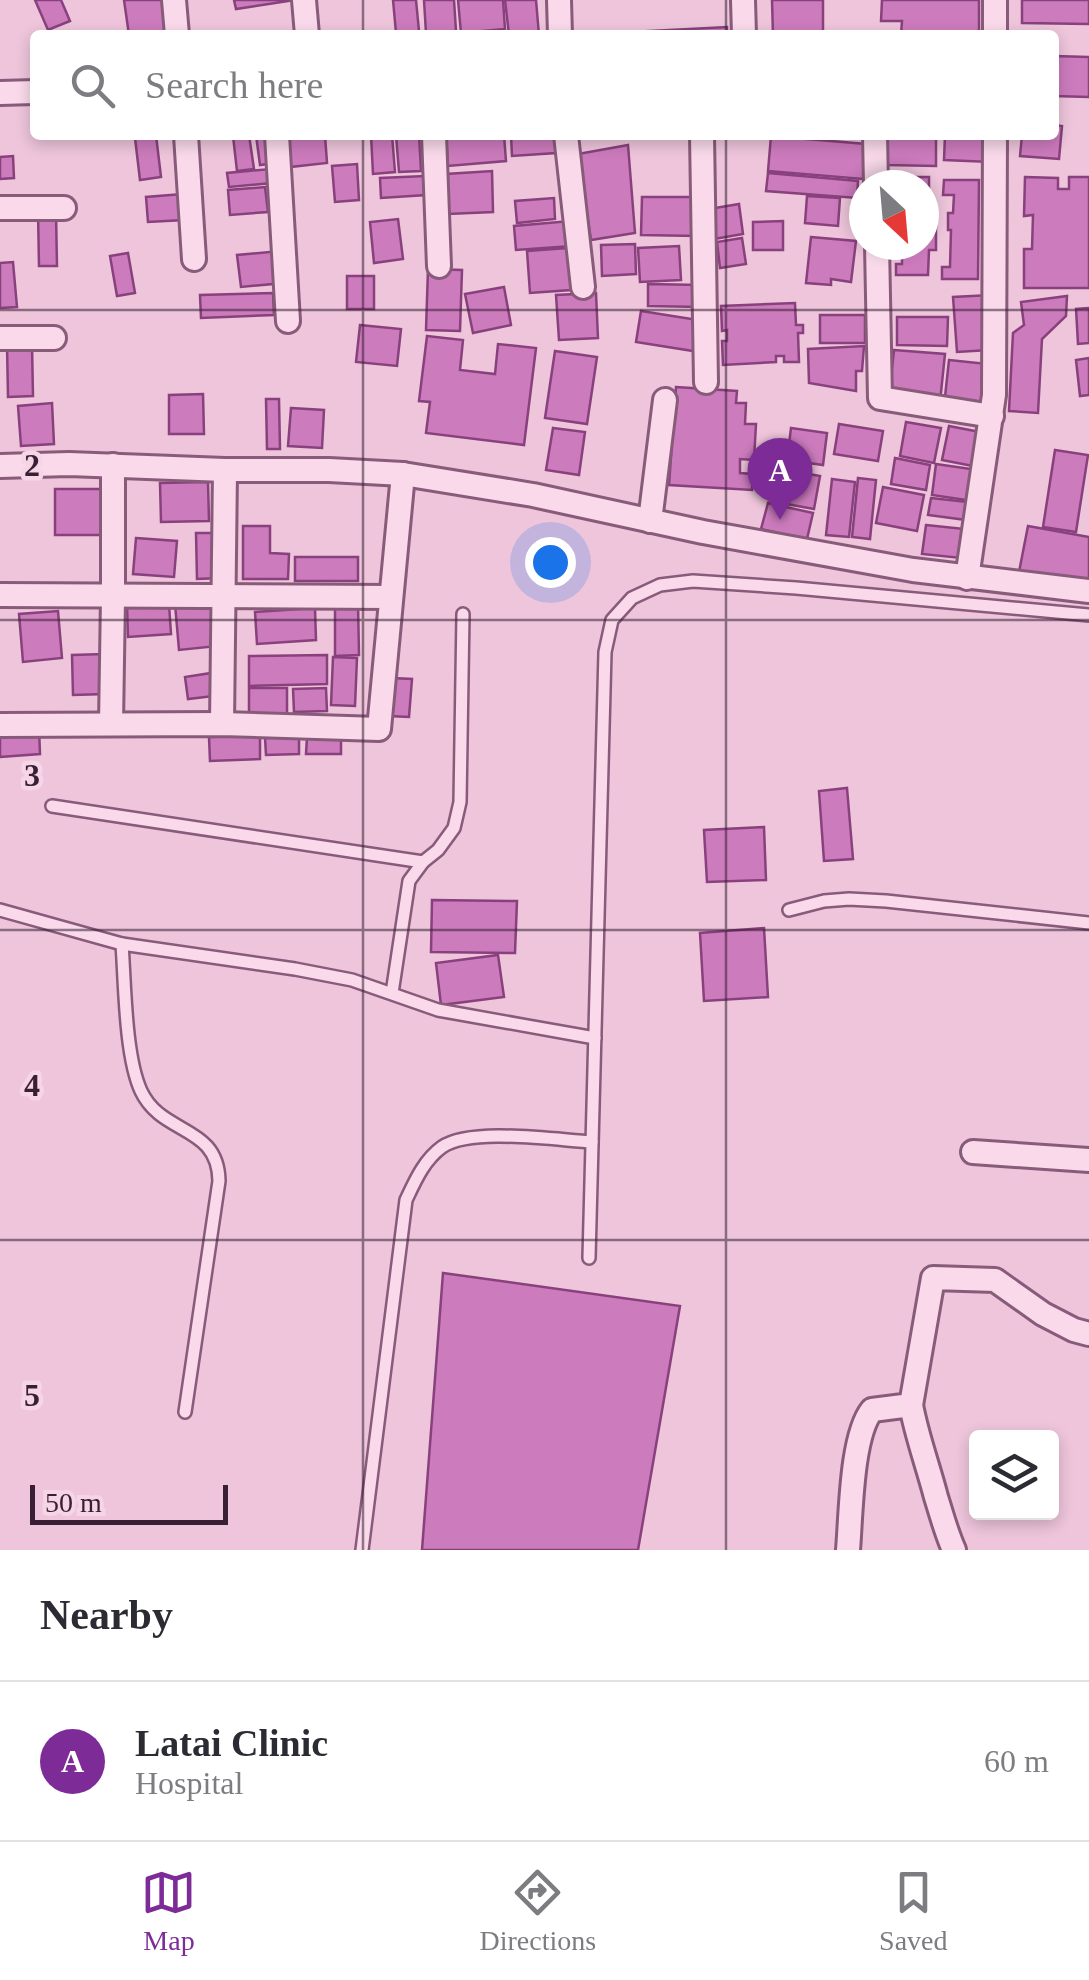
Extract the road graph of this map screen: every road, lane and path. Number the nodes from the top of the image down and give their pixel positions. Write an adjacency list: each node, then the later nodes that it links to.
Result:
1 (174, 0): 6 (street)
2 (304, 0): 7 (street)
3 (559, 0): 8 (street)
4 (743, 0): 9 (street)
5 (995, 0): 10 (street)
6 (177, 30)
7 (307, 30)
8 (560, 30)
9 (744, 30)
10 (995, 30)
11 (30, 92): 12 (street)
12 (0, 94)
13 (186, 140): 23 (street)
14 (277, 140): 27 (street)
15 (434, 140): 25 (street)
16 (567, 140): 26 (street)
17 (702, 140): 30 (street)
18 (875, 140): 20 (street)
19 (995, 140): 32 (street)
20 (876, 170)
21 (0, 208): 22 (street)
22 (64, 208)
23 (194, 259)
24 (877, 260): 32 (street)
25 (439, 266)
26 (583, 288)
27 (288, 321)
28 (0, 338): 29 (street)
29 (54, 338)
30 (706, 382)
31 (664, 400): 37 (street)
32 (992, 416): 38 (street)
33 (112, 465): 34 (street); 35 (street); 42 (street)
34 (0, 466)
35 (224, 470): 36 (street); 40 (street)
36 (403, 474): 37 (street); 43 (street)
37 (650, 521): 38 (street)
38 (968, 578): 39 (street)
39 (1089, 592)
40 (222, 595): 42 (street); 43 (street); 47 (street)
41 (0, 596): 42 (street)
42 (113, 597): 46 (street)
43 (391, 597): 47 (street)
44 (463, 614): 50 (lane)
45 (1089, 615): 56 (lane)
46 (110, 724): 47 (street); 48 (street)
47 (222, 724)
48 (0, 725)
49 (52, 806): 50 (lane)
50 (423, 862): 55 (lane)
51 (0, 910): 54 (lane)
52 (790, 910): 53 (lane)
53 (1089, 922)
54 (122, 944): 55 (lane); 63 (lane)
55 (392, 994): 56 (lane)
56 (594, 1038): 57 (lane)
57 (592, 1142): 60 (lane); 64 (lane)
58 (974, 1152): 59 (street)
59 (1089, 1160)
60 (589, 1258)
61 (1089, 1334): 62 (street)
62 (912, 1405): 65 (street); 66 (street)
63 (185, 1412)
64 (362, 1550)
65 (848, 1550)
66 (954, 1550)

